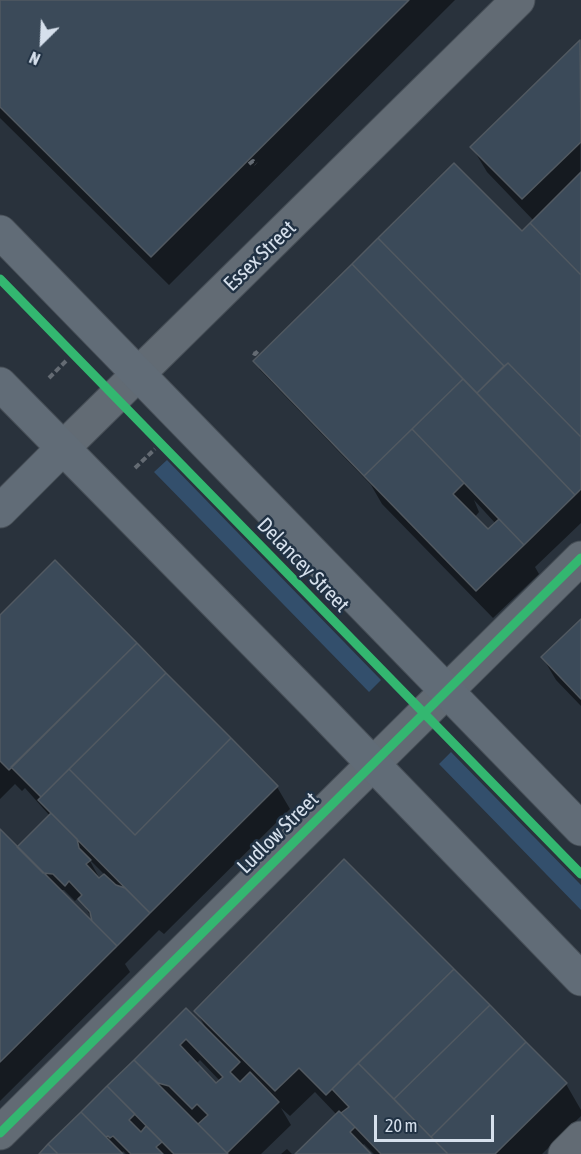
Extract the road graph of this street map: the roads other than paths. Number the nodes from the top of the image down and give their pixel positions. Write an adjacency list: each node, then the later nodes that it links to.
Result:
1 (518, 0): 3 (street, Essex Street)
2 (0, 232): 3 (main road, Delancey Street)
3 (139, 374): 5 (street, Essex Street); 8 (main road, Delancey Street)
4 (0, 384): 5 (main road)
5 (63, 448): 6 (main road, Essex Street); 9 (main road)
6 (0, 511)
7 (581, 558): 8 (street, Ludlow Street)
8 (447, 691): 9 (street, Ludlow Street); 10 (main road, Delancey Street)
9 (374, 764): 11 (main road); 12 (street, Ludlow Street)
10 (581, 828)
11 (581, 978)
12 (0, 1133)
13 (581, 1138): 14 (street)
14 (565, 1154)

